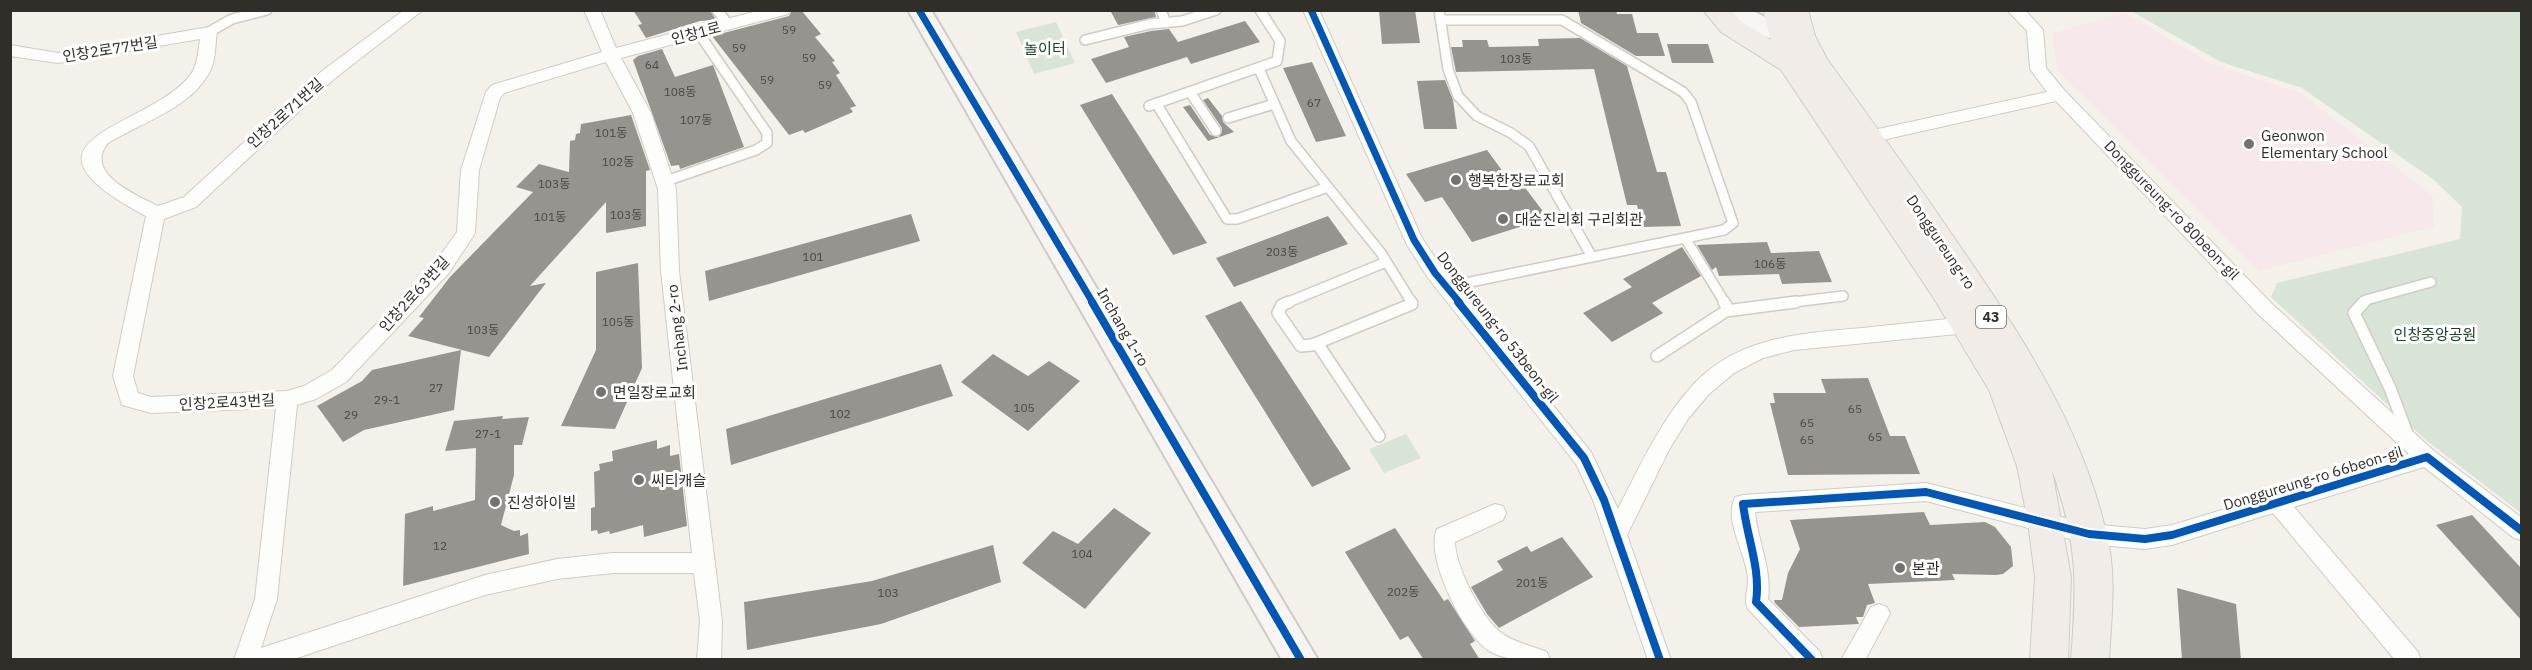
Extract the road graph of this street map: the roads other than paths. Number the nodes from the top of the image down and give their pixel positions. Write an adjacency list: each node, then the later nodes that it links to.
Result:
1 (225, 10): 16 (lane)
2 (267, 10): 16 (lane, 인창2로77번길)
3 (415, 10): 35 (street, 인창2로71번길)
4 (592, 10): 24 (street, Inchang 2-ro)
5 (717, 10): 19 (lane)
6 (782, 10): 19 (street, 인창1로)
7 (919, 10): 61 (street, Inchang 1-ro)
8 (1161, 10): 17 (lane)
9 (1216, 10): 17 (lane)
10 (1260, 10): 26 (lane)
11 (1311, 10): 40 (street, Donggureung-ro 53beon-gil)
12 (1716, 10): 25 (main road)
13 (1730, 10): 18 (street)
14 (2015, 10): 28 (street, Donggureung-ro 80beon-gil)
15 (1440, 15): 36 (lane); 37 (lane)
16 (226, 22): 20 (lane, 인창2로77번길)
17 (1166, 23): 22 (lane)
18 (1789, 23): 25 (main road, Donggureung-ro / 43); 32 (main road, Donggureung-ro / 43)
19 (728, 24): 21 (street, 인창1로)
20 (209, 32): 23 (street, 인창2로77번길); 35 (street)
21 (698, 32): 24 (street, 인창1로); 33 (lane)
22 (1085, 40)
23 (10, 50)
24 (611, 55): 33 (street, Inchang 2-ro); 46 (street, 인창2로63번길)
25 (1790, 64): 43 (main road, Donggureung-ro / 43)
26 (1259, 69): 27 (lane); 29 (lane)
27 (1190, 92): 31 (lane); 34 (lane)
28 (2059, 95): 32 (street); 48 (street, Donggureung-ro 80beon-gil)
29 (1274, 104): 30 (lane); 34 (lane)
30 (1228, 118)
31 (1216, 130)
32 (1869, 136): 54 (main road, Donggureung-ro / 43)
33 (666, 182): 56 (street, Inchang 2-ro)
34 (1328, 187): 38 (lane)
35 (156, 213): 46 (street, 인창2로43번길)
36 (1685, 238): 37 (lane); 42 (lane)
37 (1592, 257): 40 (lane)
38 (1386, 262): 44 (lane); 44 (lane)
39 (2431, 282): 48 (lane)
40 (1446, 287): 55 (street, Donggureung-ro 53beon-gil)
41 (1843, 297): 42 (lane)
42 (1729, 310): 45 (lane)
43 (1967, 325): 52 (main road, Donggureung-ro / 43); 55 (street)
44 (1317, 343): 47 (lane)
45 (1657, 356)
46 (287, 399): 58 (street, 인창2로43번길)
47 (1379, 436)
48 (2411, 442): 49 (street, Donggureung-ro 80beon-gil)
49 (2427, 457): 50 (street, Donggureung-ro 66beon-gil); 53 (street, Donggureung-ro 66beon-gil)
50 (2277, 502): 54 (street, Donggureung-ro 66beon-gil); 68 (street)
51 (1496, 513): 62 (street)
52 (2046, 522): 54 (street, Donggureung-ro 66beon-gil); 64 (street, Donggureung-ro 66beon-gil); 66 (main road, Donggureung-ro / 43)
53 (2522, 531)
54 (2089, 534): 67 (main road, Donggureung-ro / 43)
55 (1616, 536): 63 (street, Donggureung-ro 53beon-gil)
56 (705, 563): 59 (street); 60 (street, Inchang 2-ro)
57 (1879, 614): 65 (street)
58 (245, 660)
59 (256, 660)
60 (709, 660)
61 (1301, 660)
62 (1539, 660)
63 (1660, 660)
64 (1812, 660)
65 (1852, 660)
66 (2049, 660)
67 (2090, 660)
68 (2410, 660)

